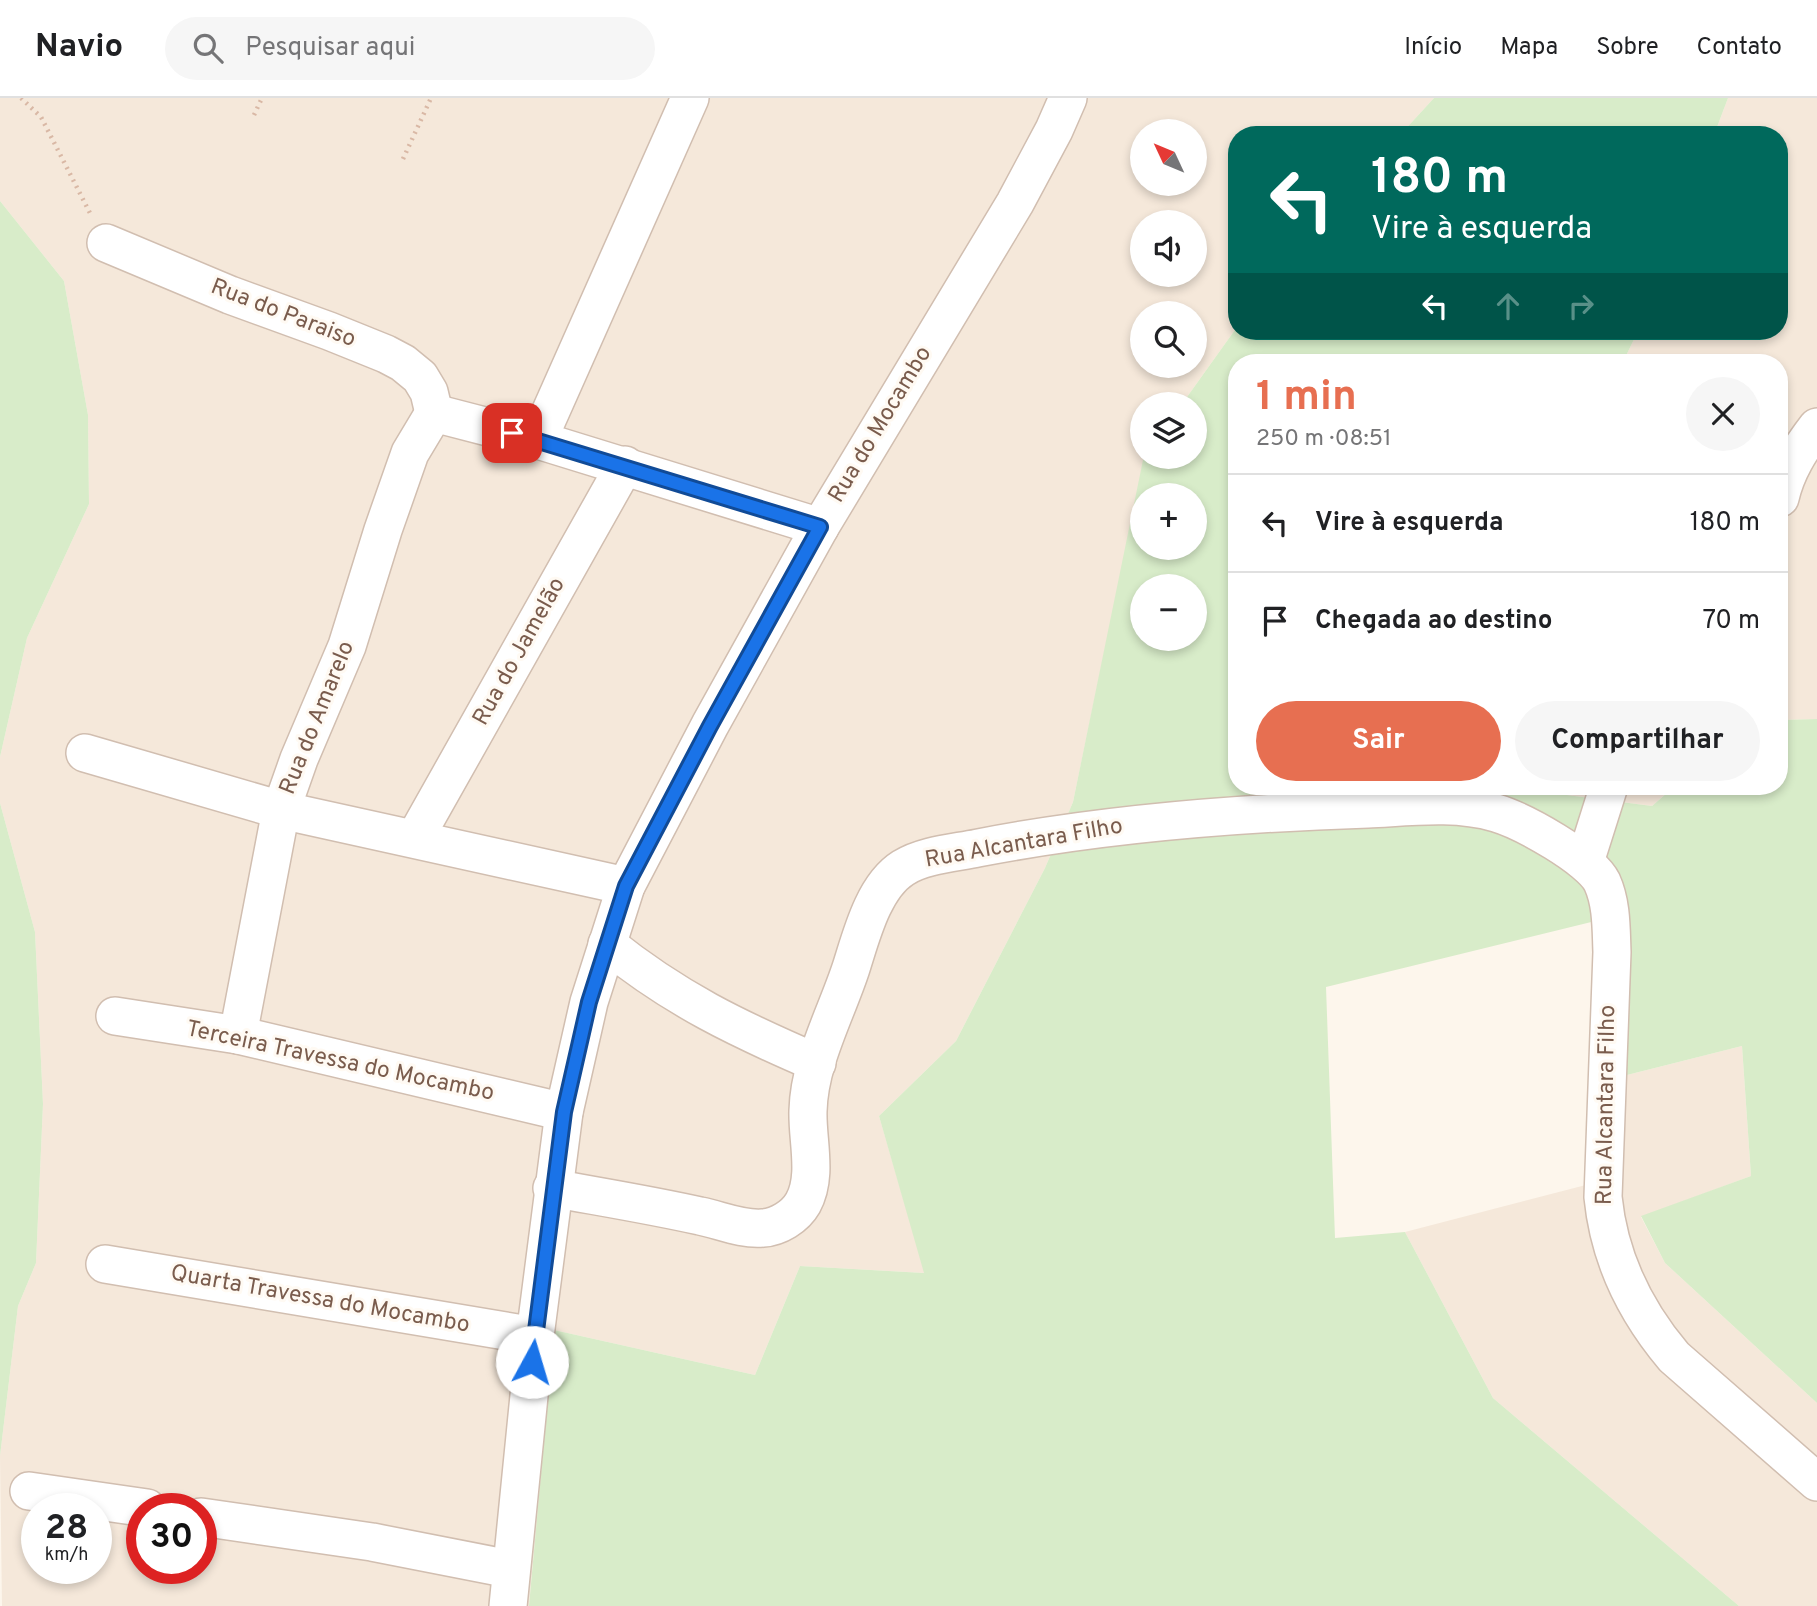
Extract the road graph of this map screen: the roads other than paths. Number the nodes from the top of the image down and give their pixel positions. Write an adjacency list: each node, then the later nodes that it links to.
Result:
1 (690, 98): 6 (street)
2 (1068, 98): 9 (street, Rua do Mocambo)
3 (106, 243): 4 (street, Rua do Paraiso)
4 (434, 412): 6 (street); 12 (street, Rua do Amarelo)
5 (1817, 426): 8 (street)
6 (538, 439): 7 (street)
7 (625, 466): 9 (street); 13 (street, Rua do Jamelão)
8 (1788, 472)
9 (820, 527): 15 (street, Rua do Mocambo)
10 (85, 753): 12 (street)
11 (1606, 795): 14 (street)
12 (281, 810): 13 (street); 18 (street, Rua do Amarelo)
13 (415, 838): 15 (street)
14 (1585, 862): 19 (street, Rua Alcantara Filho); 24 (street, Rua Alcantara Filho)
15 (626, 886): 16 (street, Rua do Mocambo)
16 (607, 944): 19 (street); 20 (street, Rua do Mocambo)
17 (115, 1016): 18 (street, Terceira Travessa do Mocambo)
18 (238, 1035): 20 (street, Terceira Travessa do Mocambo)
19 (817, 1063): 21 (street, Rua Alcantara Filho)
20 (564, 1112): 21 (street, Rua do Mocambo)
21 (552, 1188): 23 (street, Rua do Mocambo)
22 (104, 1264): 23 (street, Quarta Travessa do Mocambo)
23 (535, 1336): 28 (street, Rua do Mocambo)
24 (1817, 1482)
25 (29, 1491): 26 (street)
26 (126, 1505)
27 (217, 1519): 28 (street)
28 (510, 1569): 29 (street, Rua do Mocambo)
29 (508, 1606)

